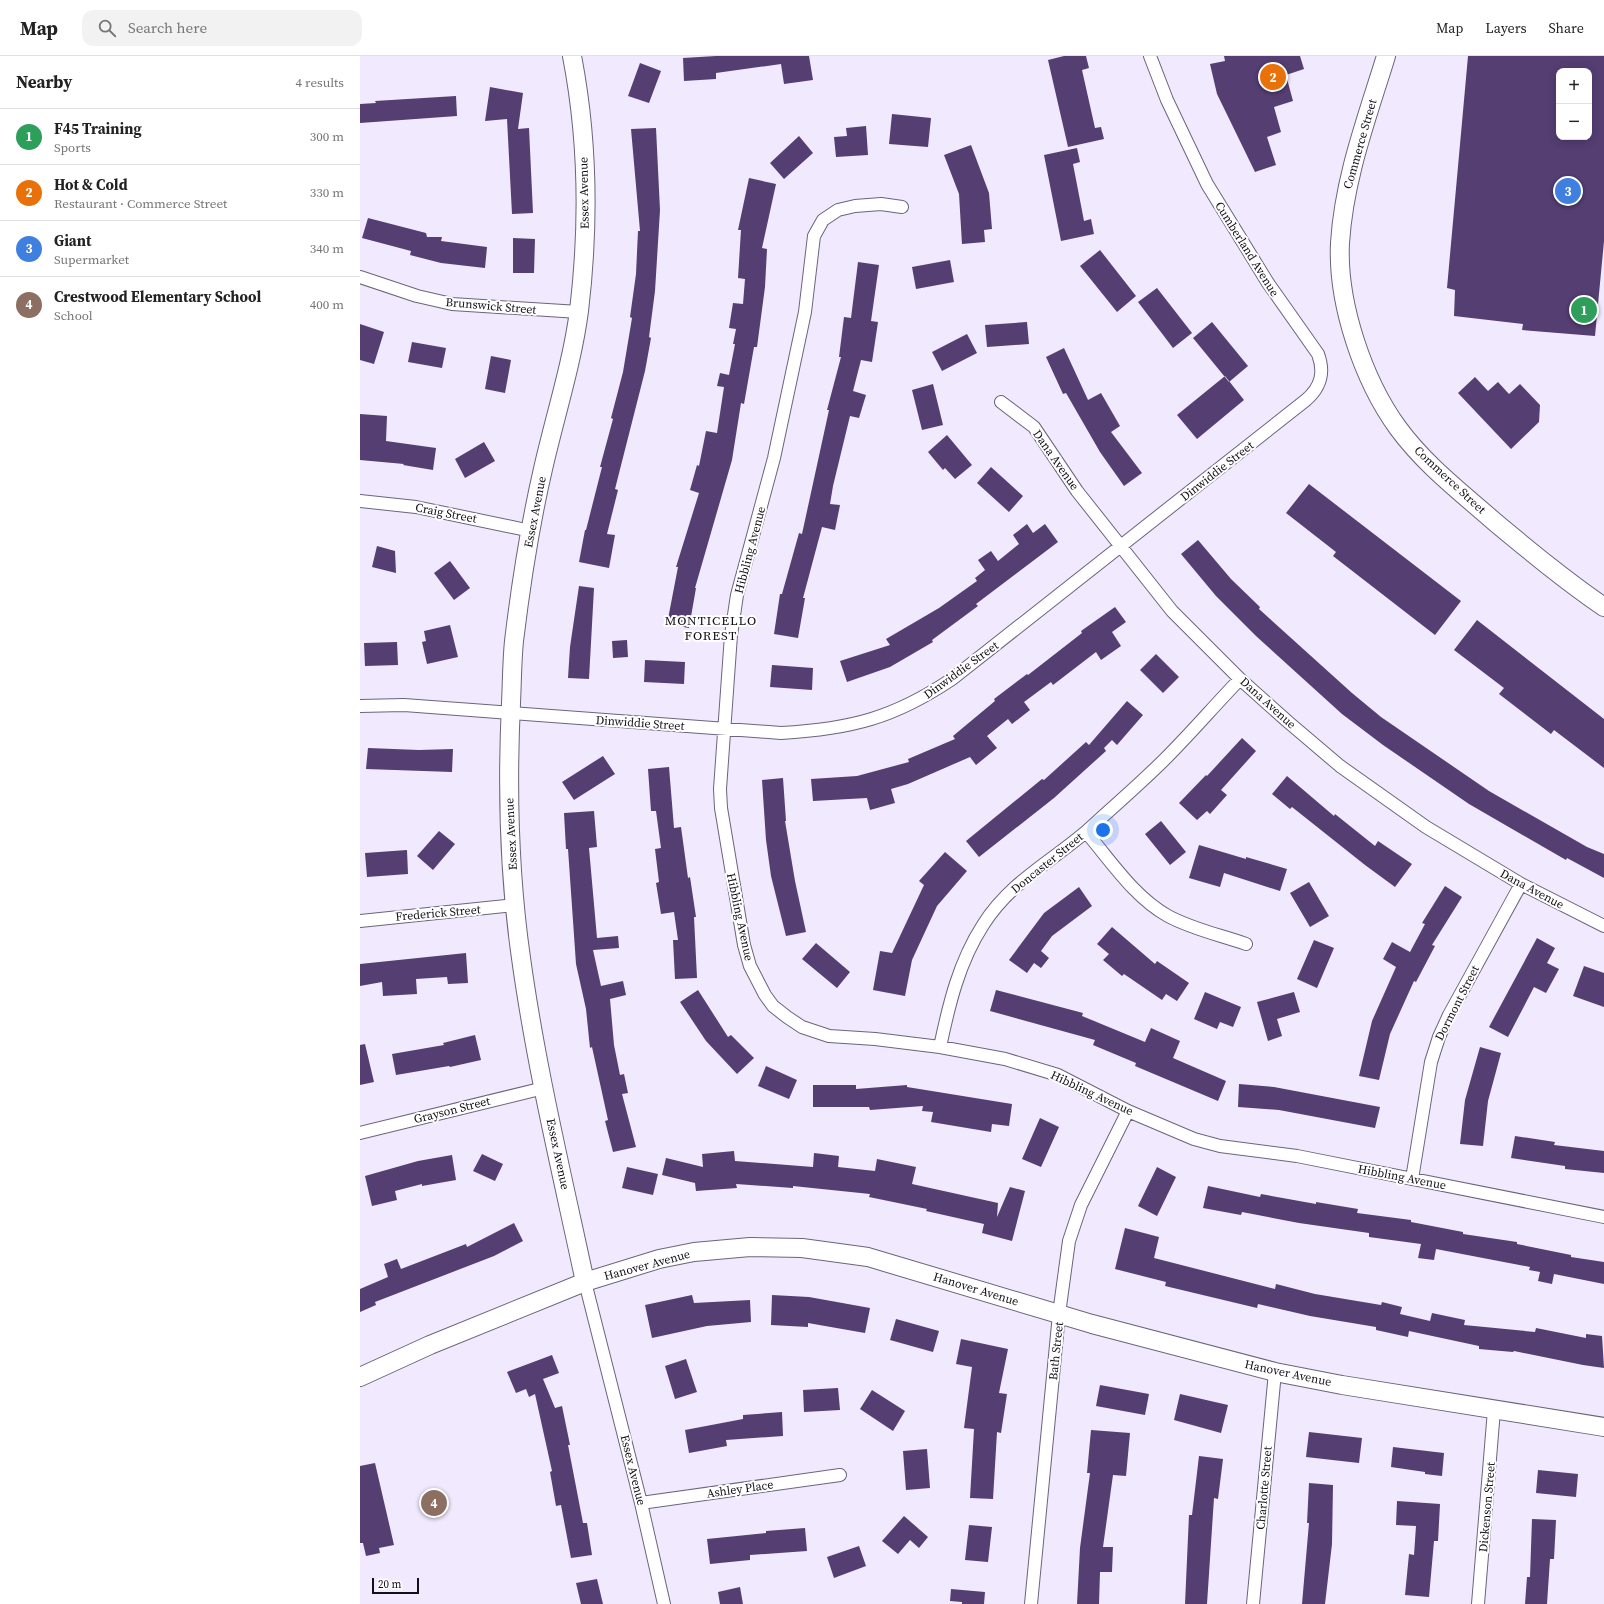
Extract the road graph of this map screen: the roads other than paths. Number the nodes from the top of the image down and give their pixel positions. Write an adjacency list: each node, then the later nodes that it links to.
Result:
1 (572, 56): 6 (street, Essex Avenue)
2 (1150, 56): 8 (street, Cumberland Avenue)
3 (1386, 56): 12 (street, Commerce Street)
4 (902, 207): 16 (street, Hibbling Avenue)
5 (360, 277): 6 (street, Brunswick Street)
6 (579, 312): 10 (street, Essex Avenue)
7 (1001, 402): 11 (street, Dana Avenue)
8 (1277, 423): 11 (street, Dinwiddie Street)
9 (360, 501): 10 (street, Craig Street)
10 (531, 531): 15 (street, Essex Avenue)
11 (1120, 546): 13 (street, Dana Avenue); 16 (street, Dinwiddie Street)
12 (1604, 607)
13 (1240, 679): 17 (street, Doncaster Street); 18 (street, Dana Avenue)
14 (360, 706): 15 (street, Dinwiddie Street)
15 (511, 713): 16 (street, Dinwiddie Street); 19 (street, Essex Avenue)
16 (724, 730): 23 (street, Hibbling Avenue)
17 (1086, 832): 22 (street); 23 (street, Doncaster Street)
18 (1521, 884): 21 (street, Dana Avenue); 27 (street, Dormont Street)
19 (515, 905): 20 (street, Frederick Street); 24 (street, Essex Avenue)
20 (360, 921)
21 (1604, 926)
22 (1246, 944)
23 (940, 1046): 25 (street, Hibbling Avenue)
24 (544, 1088): 26 (street, Grayson Street); 29 (street, Essex Avenue)
25 (1128, 1111): 27 (street, Hibbling Avenue); 30 (street, Bath Street)
26 (360, 1133)
27 (1412, 1179): 28 (street, Hibbling Avenue)
28 (1604, 1217)
29 (585, 1282): 30 (street, Hanover Avenue); 32 (street, Hanover Avenue); 36 (street, Essex Avenue)
30 (1060, 1314): 31 (street, Hanover Avenue); 38 (street, Bath Street)
31 (1275, 1372): 33 (street, Hanover Avenue); 39 (street, Charlotte Street)
32 (360, 1377)
33 (1494, 1410): 34 (street, Hanover Avenue); 40 (street, Dickenson Street)
34 (1604, 1427)
35 (840, 1475): 36 (street, Ashley Place)
36 (641, 1503): 37 (street, Essex Avenue)
37 (664, 1604)
38 (1031, 1604)
39 (1253, 1604)
40 (1478, 1604)

